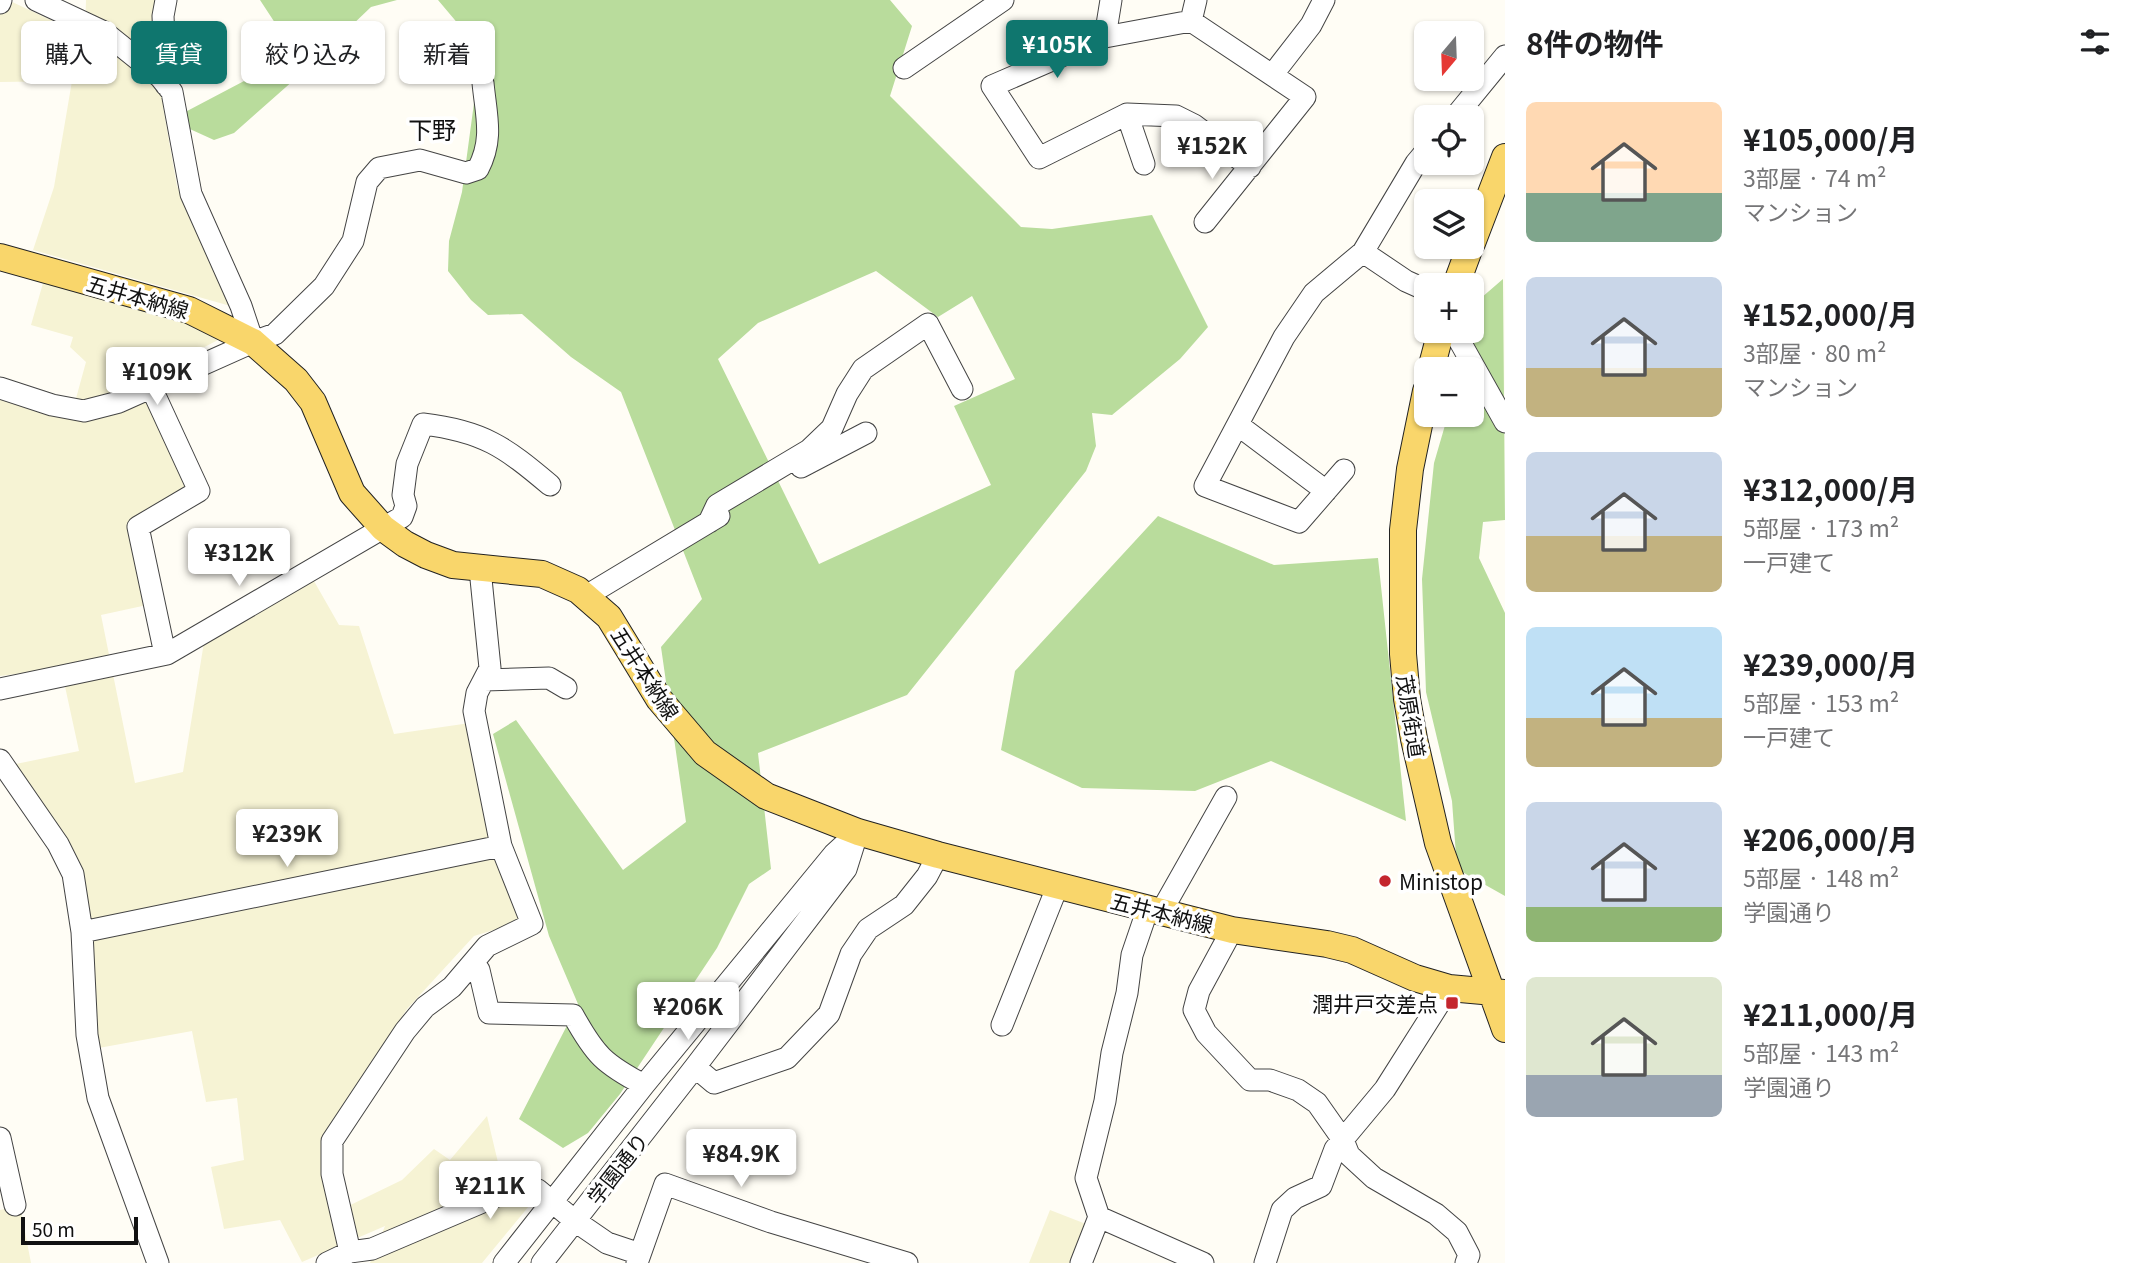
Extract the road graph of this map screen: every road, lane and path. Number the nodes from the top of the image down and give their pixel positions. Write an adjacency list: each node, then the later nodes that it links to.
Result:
1 (36, 0): 12 (street)
2 (166, 0): 12 (street)
3 (1003, 0): 9 (street)
4 (1111, 0): 7 (street)
5 (1324, 0): 10 (street)
6 (1193, 10): 7 (street); 10 (street)
7 (1105, 37): 14 (street)
8 (1505, 56): 13 (street)
9 (904, 68)
10 (1273, 74): 18 (street)
11 (483, 84): 24 (street)
12 (166, 85): 24 (street)
13 (1465, 105)
14 (1127, 114): 16 (street); 18 (street)
15 (1505, 157): 19 (main road)
16 (1144, 164)
17 (1414, 166): 21 (street)
18 (1250, 167): 20 (street)
19 (1484, 211)
20 (1206, 222)
21 (1363, 252): 23 (street); 30 (street)
22 (0, 257): 24 (main road, 五井本納線)
23 (1414, 285)
24 (253, 342): 26 (street); 37 (main road, 五井本納線)
25 (1461, 343): 29 (street)
26 (151, 387): 27 (street); 40 (street)
27 (0, 388)
28 (962, 389): 36 (street)
29 (1505, 422)
30 (1238, 425): 35 (street); 35 (street)
31 (1419, 427): 55 (main road, 茂原街道)
32 (866, 433): 36 (street)
33 (1345, 470): 35 (street)
34 (550, 485): 37 (street)
35 (1326, 491)
36 (709, 522): 39 (street)
37 (383, 528): 38 (main road, 五井本納線); 40 (street)
38 (480, 569): 39 (main road, 五井本納線); 41 (street)
39 (586, 596): 46 (main road, 五井本納線)
40 (165, 654): 43 (street)
41 (484, 680): 42 (street); 47 (street)
42 (566, 688)
43 (0, 689)
44 (0, 760): 52 (street)
45 (1226, 797): 50 (street)
46 (858, 832): 48 (main road, 五井本納線); 58 (street, 学園通り); 59 (street)
47 (501, 846): 52 (street); 53 (street)
48 (938, 855): 49 (main road, 五井本納線); 58 (street)
49 (1058, 886): 50 (main road, 五井本納線); 56 (street)
50 (1155, 910): 51 (main road, 五井本納線); 64 (street)
51 (1232, 930): 54 (main road, 五井本納線); 61 (street)
52 (82, 932): 68 (street)
53 (473, 962): 59 (street); 66 (street)
54 (1448, 988): 55 (main road, 五井本納線); 61 (street)
55 (1498, 992): 57 (main road, 茂原街道)
56 (1002, 1025)
57 (1505, 1029)
58 (695, 1067): 65 (street, 学園通り)
59 (644, 1085): 62 (street)
60 (0, 1138): 63 (street)
61 (1343, 1140): 75 (street); 76 (street)
62 (552, 1203): 65 (street); 66 (street); 70 (street)
63 (15, 1205)
64 (1099, 1217): 73 (street); 74 (street)
65 (575, 1221): 67 (street); 71 (street, 学園通り)
66 (350, 1252): 69 (street)
67 (639, 1258): 72 (street)
68 (158, 1263)
69 (327, 1263)
70 (504, 1263)
71 (542, 1263)
72 (907, 1263)
73 (1082, 1263)
74 (1203, 1263)
75 (1265, 1263)
76 (1466, 1263)

